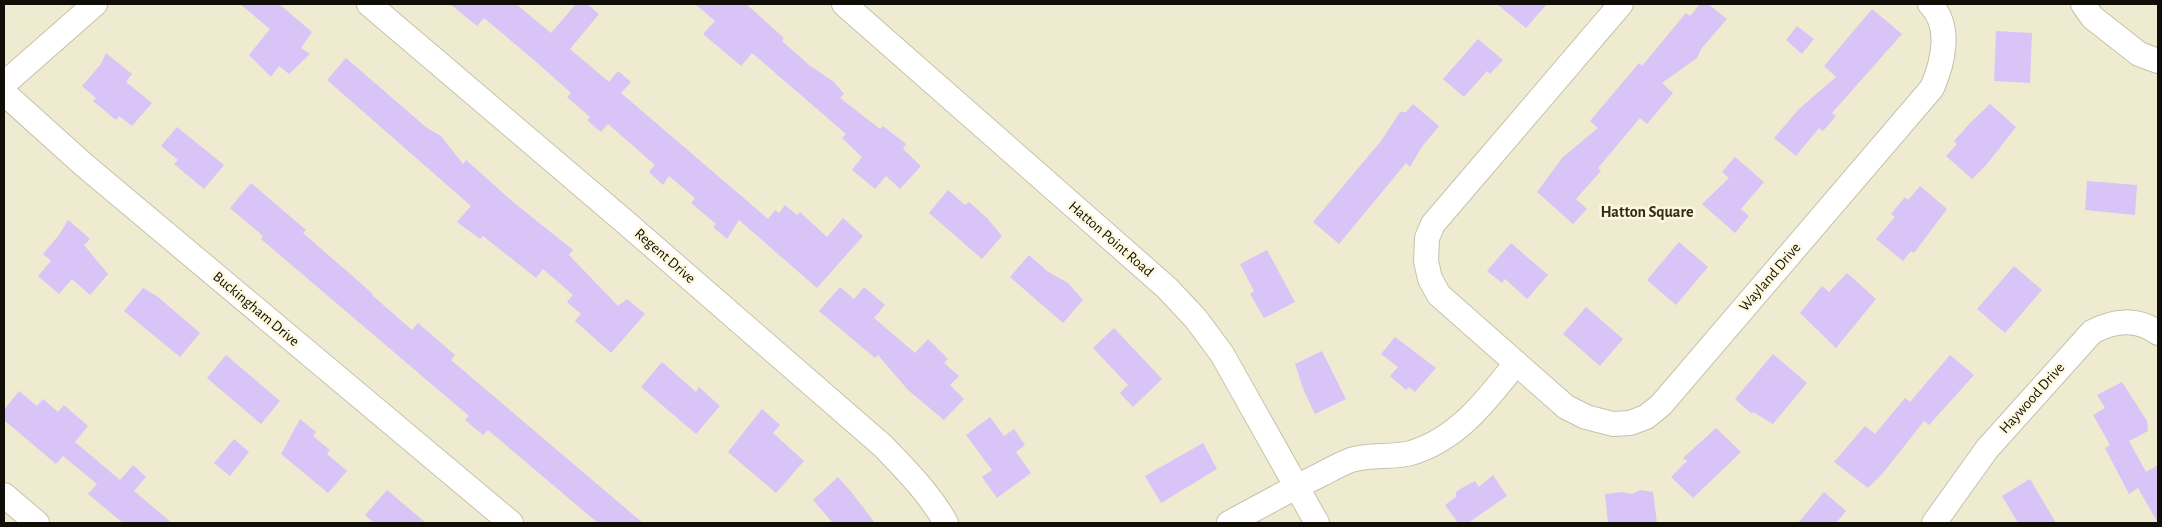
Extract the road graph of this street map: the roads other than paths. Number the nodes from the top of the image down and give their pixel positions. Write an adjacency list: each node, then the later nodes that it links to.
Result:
1 (95, 4): 8 (street)
2 (369, 4): 17 (street, Regent Drive)
3 (844, 4): 12 (street, Hatton Point Road)
4 (1621, 4): 11 (street, Wayland Drive)
5 (1930, 4): 11 (street, Wayland Drive)
6 (2083, 4): 7 (street)
7 (2158, 60)
8 (4, 84)
9 (4, 93): 16 (street, Buckingham Drive)
10 (2158, 333): 14 (street, Haywood Drive)
11 (1516, 363): 12 (street)
12 (1297, 486): 18 (street); 19 (street, Hatton Point Road)
13 (4, 495): 15 (street)
14 (1940, 521)
15 (37, 523)
16 (511, 523)
17 (946, 523)
18 (1229, 523)
19 (1317, 523)

